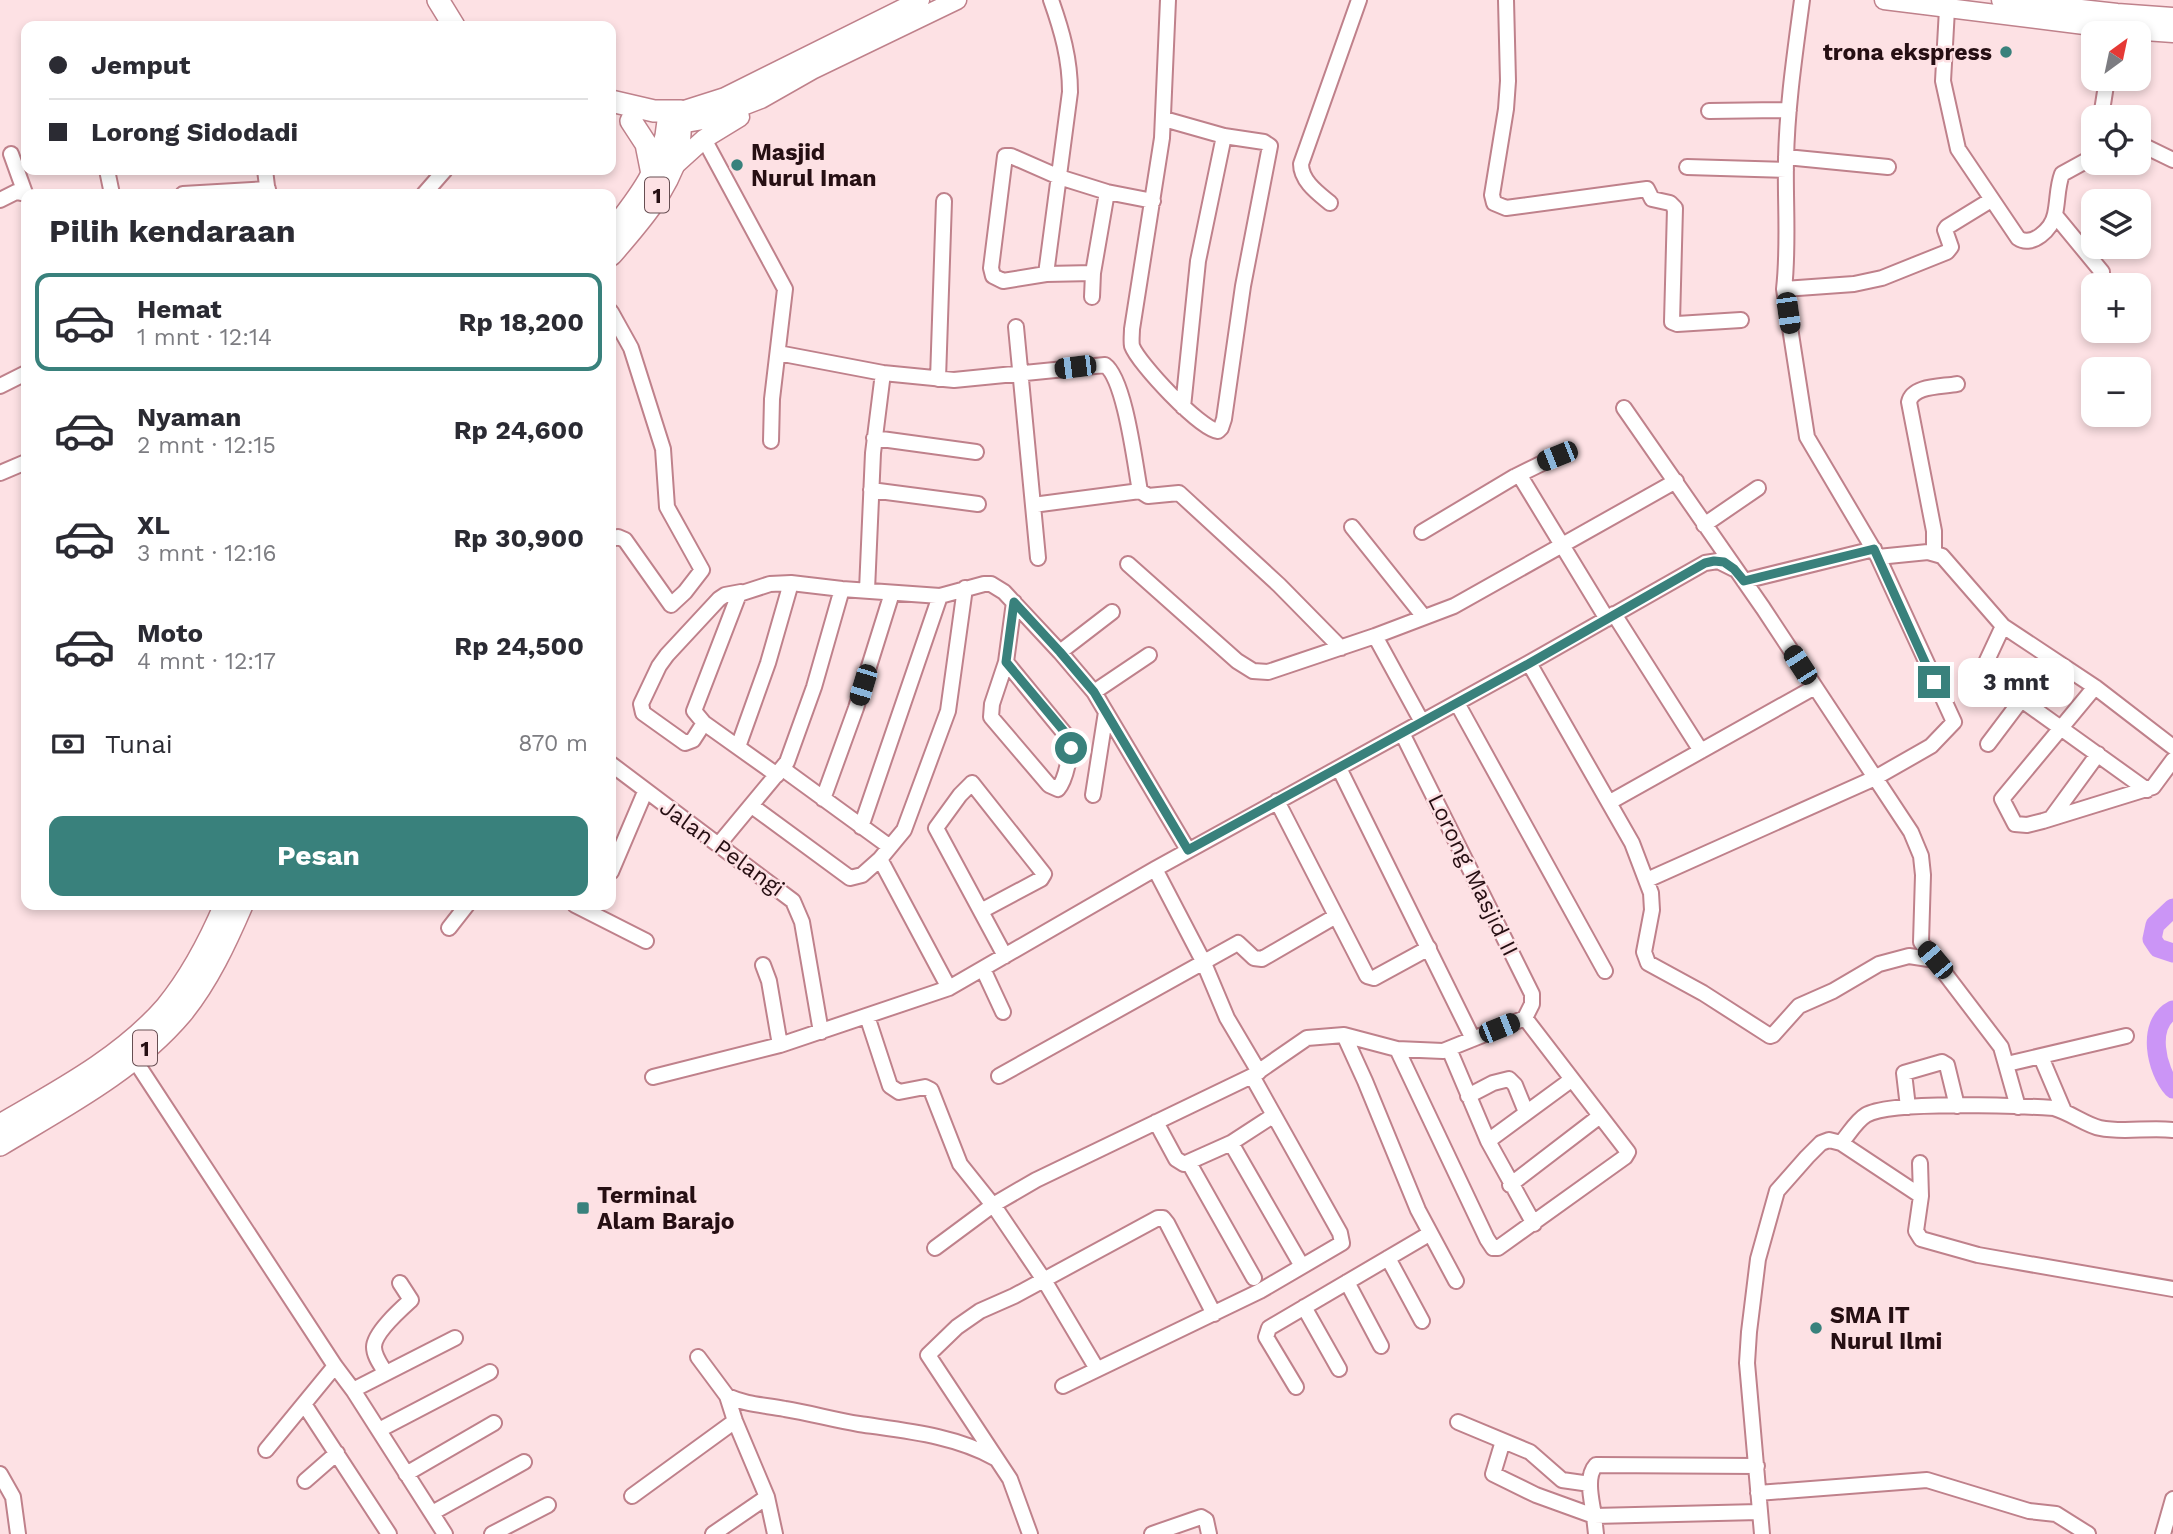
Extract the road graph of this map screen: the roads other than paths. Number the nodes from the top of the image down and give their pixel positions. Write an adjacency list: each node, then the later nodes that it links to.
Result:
1 (438, 0): 14 (highway)
2 (455, 0): 15 (highway)
3 (957, 0): 11 (main road)
4 (1051, 0): 37 (street)
5 (1168, 0): 25 (street)
6 (1359, 0): 46 (street)
7 (1506, 0): 55 (street)
8 (1802, 0): 21 (street)
9 (1884, 0): 12 (main road)
10 (2001, 0): 13 (main road)
11 (929, 3): 19 (main road); 24 (main road)
12 (1947, 9): 16 (main road); 43 (street)
13 (2173, 17)
14 (451, 21)
15 (467, 21)
16 (2081, 27)
17 (2151, 32): 18 (main road)
18 (2173, 33)
19 (761, 99): 24 (main road); 27 (main road)
20 (616, 102): 24 (highway)
21 (1789, 110): 22 (street); 31 (street)
22 (1709, 111)
23 (621, 118): 24 (highway); 35 (highway)
24 (675, 118): 35 (highway, 1)
25 (1164, 118): 26 (street); 45 (street)
26 (1224, 136): 65 (street); 65 (street)
27 (704, 139): 35 (main road); 58 (street)
28 (2151, 149): 30 (street)
29 (11, 154): 38 (street)
30 (2173, 160)
31 (1786, 163): 33 (street); 34 (street); 53 (street)
32 (2081, 164): 47 (street)
33 (1687, 167)
34 (1888, 167)
35 (662, 171): 48 (highway, 1); 49 (highway, 1)
36 (441, 175): 39 (street)
37 (1059, 177): 40 (street); 52 (street); 52 (street)
38 (24, 189)
39 (428, 189)
40 (1107, 192): 45 (street); 50 (street)
41 (21, 193): 42 (street)
42 (0, 200)
43 (1991, 200): 47 (street); 53 (street)
44 (944, 201): 62 (street)
45 (1153, 201): 65 (street)
46 (1330, 203)
47 (2055, 215): 51 (street)
48 (616, 227)
49 (616, 249)
50 (1093, 273): 52 (street); 54 (street)
51 (2102, 273)
52 (1046, 274)
53 (1784, 289): 86 (street)
54 (1092, 297)
55 (1741, 320)
56 (616, 321): 83 (street)
57 (1016, 327): 60 (street)
58 (778, 353): 59 (street); 68 (street)
59 (883, 373): 62 (street); 67 (street)
60 (1021, 374): 62 (street); 77 (street); 79 (street)
61 (21, 376): 64 (street)
62 (938, 379)
63 (1957, 384): 85 (street)
64 (0, 386)
65 (1183, 407)
66 (1624, 408): 74 (street)
67 (874, 439): 69 (street); 76 (street)
68 (771, 441)
69 (976, 452)
70 (1557, 456): 73 (street)
71 (21, 464): 72 (street)
72 (0, 473)
73 (1517, 475): 82 (street); 84 (street)
74 (1676, 481): 80 (street); 84 (street)
75 (1758, 488): 80 (street)
76 (871, 490): 78 (street); 94 (street)
77 (1140, 491): 79 (street); 104 (street)
78 (978, 504)
79 (1033, 505): 87 (street)
80 (1704, 525): 89 (street)
81 (1352, 527): 100 (street)
82 (1422, 532)
83 (616, 538)
84 (1562, 547): 100 (street); 101 (street)
85 (1934, 552): 86 (street); 102 (street)
86 (1876, 553): 90 (street); 128 (street)
87 (1038, 558)
88 (1128, 564): 104 (street)
89 (1734, 569): 90 (street); 101 (street)
90 (1744, 581): 109 (street)
91 (791, 583): 93 (street); 95 (street); 120 (street)
92 (965, 588): 97 (street); 98 (street); 140 (street)
93 (842, 589): 94 (street); 127 (street)
94 (867, 590): 96 (street)
95 (741, 592): 116 (street); 116 (street)
96 (892, 593): 97 (street); 132 (street)
97 (940, 596): 137 (street)
98 (1014, 602): 105 (street); 107 (street)
99 (1112, 612): 105 (street)
100 (1424, 617): 103 (street)
101 (1611, 617): 108 (street); 122 (street)
102 (2003, 626): 110 (street); 112 (street)
103 (1375, 636): 104 (street); 115 (street)
104 (1341, 648)
105 (1060, 652): 111 (street)
106 (1149, 655): 111 (street)
107 (1006, 662): 107 (street)
108 (1530, 663): 113 (street); 134 (street)
109 (1815, 687): 122 (street); 128 (street)
110 (2095, 687): 117 (street); 121 (street)
111 (1094, 692): 114 (street)
112 (2022, 699): 117 (street); 119 (street)
113 (1457, 703): 115 (street); 158 (street)
114 (1106, 712): 131 (street); 139 (street)
115 (1422, 722): 118 (street)
116 (704, 723): 120 (street)
117 (2061, 727): 123 (street); 136 (street)
118 (1402, 733): 126 (street); 162 (street, Lorong Masjid II)
119 (1988, 744)
120 (737, 747): 127 (street)
121 (2173, 747)
122 (1701, 751): 134 (street)
123 (2098, 754): 129 (street); 136 (street)
124 (2173, 760): 129 (street)
125 (616, 768): 130 (street, Jalan Pelangi)
126 (1339, 768): 133 (street); 152 (street)
127 (780, 772): 132 (street); 135 (street)
128 (1875, 778): 143 (street); 154 (street)
129 (2147, 790): 136 (street)
130 (645, 792): 138 (street, Jalan Pelangi); 141 (street)
131 (1093, 795)
132 (823, 799): 137 (street)
133 (1277, 802): 139 (street); 149 (street)
134 (1609, 802): 143 (street)
135 (752, 806): 138 (street); 140 (street)
136 (2052, 817)
137 (861, 827): 140 (street)
138 (719, 844): 163 (street, Jalan Pelangi)
139 (1188, 850): 142 (street)
140 (885, 853): 159 (street)
141 (616, 860)
142 (1155, 869): 153 (street); 155 (street)
143 (1647, 880): 154 (street)
144 (222, 910): 186 (highway, 1)
145 (240, 910): 171 (highway, 1)
146 (463, 910): 150 (street)
147 (583, 910): 151 (street)
148 (981, 911): 148 (street); 153 (street)
149 (1336, 916): 152 (street); 155 (street)
150 (449, 928)
151 (646, 941)
152 (1429, 948): 166 (street)
153 (1005, 956): 157 (street)
154 (1935, 960): 172 (street)
155 (1203, 961): 173 (street); 174 (street)
156 (764, 965): 167 (street)
157 (983, 968): 159 (street); 160 (street)
158 (1605, 971)
159 (949, 988): 161 (street)
160 (1003, 1012)
161 (867, 1016): 163 (street); 196 (street)
162 (1525, 1018): 166 (street); 176 (street)
163 (821, 1032): 167 (street)
164 (1344, 1035): 168 (street); 173 (street); 198 (street)
165 (2126, 1036): 170 (street)
166 (1473, 1039): 169 (street)
167 (780, 1045): 175 (street)
168 (1397, 1049): 169 (street); 197 (street)
169 (1448, 1049): 177 (street)
170 (2041, 1056): 172 (street); 181 (street)
171 (134, 1059): 191 (highway, 1); 214 (street)
172 (2007, 1064): 180 (street)
173 (1256, 1074): 183 (street); 185 (street)
174 (999, 1076)
175 (653, 1077)
176 (1571, 1080): 182 (street); 184 (street)
177 (1468, 1096): 182 (street); 188 (street)
178 (1957, 1106): 179 (street); 179 (street); 180 (street)
179 (1908, 1107): 190 (street)
180 (2018, 1107): 181 (street)
181 (2064, 1111): 187 (street)
182 (1526, 1112): 188 (street)
183 (1274, 1115): 189 (street); 209 (street)
184 (1600, 1116): 194 (street); 197 (street)
185 (1156, 1122): 192 (street); 196 (street)
186 (0, 1125)
187 (2173, 1130)
188 (1488, 1141): 194 (street)
189 (1231, 1143): 192 (street); 201 (street)
190 (1841, 1143): 195 (street); 233 (street)
191 (0, 1145)
192 (1189, 1163): 202 (street)
193 (1920, 1163): 195 (street)
194 (1510, 1185): 197 (street)
195 (1921, 1196): 207 (street)
196 (993, 1205): 199 (street); 203 (street)
197 (1534, 1224)
198 (1429, 1234): 200 (street); 204 (street)
199 (935, 1248)
200 (1388, 1258): 205 (street); 210 (street)
201 (1299, 1261)
202 (1254, 1278)
203 (1044, 1280): 209 (street); 216 (street); 231 (street)
204 (1456, 1281)
205 (1347, 1282): 208 (street); 212 (street)
206 (400, 1283): 217 (street)
207 (2173, 1289)
208 (1304, 1307): 215 (street); 220 (street)
209 (1214, 1314): 216 (street)
210 (1422, 1321)
211 (455, 1338): 217 (street)
212 (1381, 1346)
213 (698, 1357): 222 (street)
214 (335, 1366): 221 (street); 223 (street)
215 (1339, 1368)
216 (1097, 1369): 219 (street)
217 (385, 1372): 221 (street)
218 (490, 1372): 227 (street)
219 (1063, 1386)
220 (1296, 1387)
221 (353, 1390): 227 (street)
222 (727, 1396): 224 (street); 231 (street)
223 (304, 1404): 229 (street); 230 (street)
224 (735, 1421): 239 (street); 240 (street)
225 (1458, 1422): 228 (street)
226 (494, 1423): 235 (street)
227 (379, 1430): 235 (street)
228 (1503, 1441): 237 (street); 245 (street)
229 (266, 1450)
230 (337, 1453): 236 (street); 248 (street)
231 (995, 1458): 253 (street)
232 (524, 1462): 244 (street)
233 (1757, 1466): 237 (street); 238 (street)
234 (0, 1474): 247 (street)
235 (406, 1474): 244 (street)
236 (304, 1481)
237 (1590, 1484): 245 (street)
238 (1758, 1493): 243 (street); 258 (street)
239 (632, 1496)
240 (767, 1497): 251 (street); 252 (street)
241 (2173, 1499): 246 (street)
242 (548, 1505): 250 (street)
243 (1759, 1512): 245 (street); 257 (street)
244 (432, 1513): 249 (street)
245 (1594, 1516): 256 (street)
246 (2170, 1517): 259 (street)
247 (18, 1534)
248 (389, 1534)
249 (445, 1534)
250 (492, 1534)
251 (713, 1534)
252 (775, 1534)
253 (1030, 1534)
254 (1152, 1534): 255 (street)
255 (1209, 1534)
256 (1596, 1534)
257 (1762, 1534)
258 (2088, 1534)
259 (2163, 1534)

